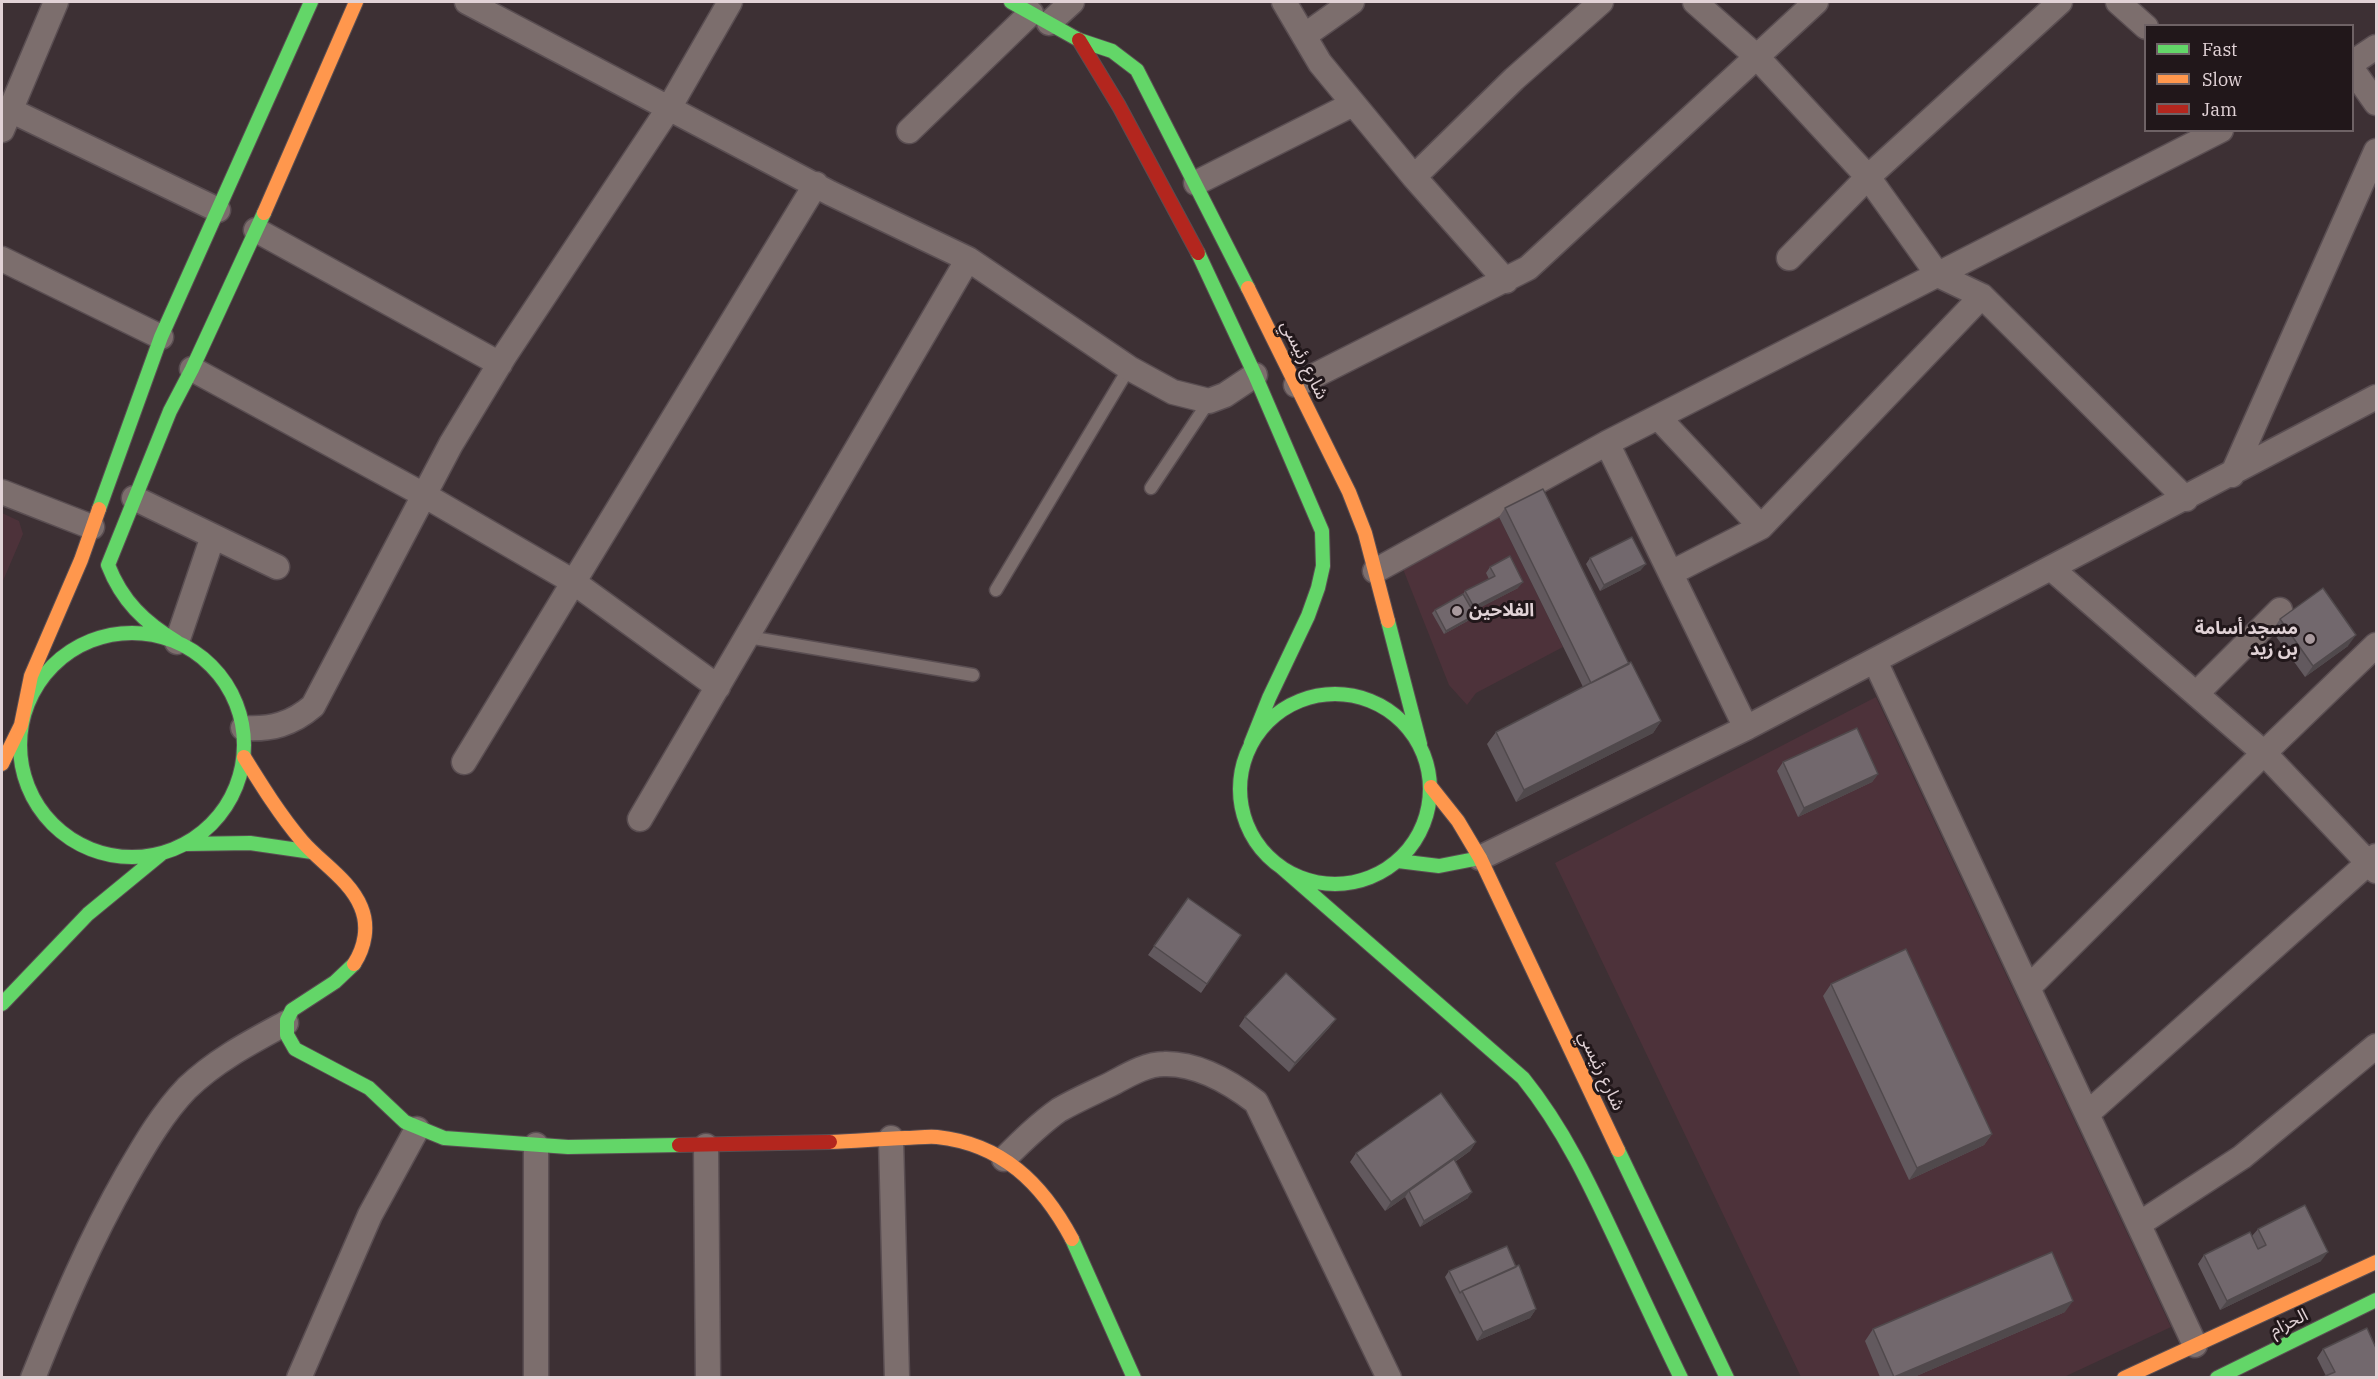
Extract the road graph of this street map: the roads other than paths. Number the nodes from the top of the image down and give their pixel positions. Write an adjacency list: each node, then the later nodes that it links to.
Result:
1 (56, 2): 25 (street)
2 (311, 2): 33 (main road)
3 (356, 2): 34 (main road)
4 (467, 2): 24 (street)
5 (730, 2): 24 (street)
6 (1072, 2): 14 (street)
7 (1284, 2): 16 (street)
8 (1353, 2): 16 (street)
9 (1601, 2): 29 (street)
10 (1695, 2): 19 (street)
11 (1816, 2): 19 (street)
12 (2060, 2): 30 (street)
13 (2118, 2): 15 (street)
14 (1030, 12): 17 (main road, شارع رئيسي); 26 (street)
15 (2144, 26)
16 (1304, 36): 23 (street)
17 (1079, 40): 31 (main road, شارع رئيسي); 45 (main road, شارع رئيسي)
18 (2376, 47): 20 (street)
19 (1756, 56): 30 (street); 39 (street)
20 (2354, 62)
21 (2354, 72): 22 (street)
22 (2376, 103)
23 (1353, 104): 29 (street); 31 (street)
24 (669, 108): 32 (street); 42 (street)
25 (6, 120): 33 (street)
26 (909, 131)
27 (2217, 132): 38 (street)
28 (2376, 151): 51 (street)
29 (1414, 177): 39 (street)
30 (1868, 177): 35 (street); 38 (street)
31 (1196, 183): 46 (main road, شارع رئيسي)
32 (816, 184): 37 (street); 64 (street)
33 (218, 210): 41 (main road)
34 (256, 230): 42 (street); 44 (main road)
35 (1789, 258)
36 (2, 259): 41 (street)
37 (968, 259): 43 (street); 67 (street)
38 (1938, 275): 40 (street); 49 (street)
39 (1506, 280): 46 (street)
40 (1983, 296): 56 (street); 58 (street)
41 (161, 337): 57 (main road)
42 (500, 364): 54 (street)
43 (1129, 368): 48 (street); 65 (lane)
44 (192, 369): 54 (street); 55 (main road)
45 (1255, 375): 48 (street); 77 (main road, شارع رئيسي)
46 (1296, 385): 62 (main road, شارع رئيسي)
47 (2376, 397): 51 (street)
48 (1209, 401): 52 (lane)
49 (1658, 417): 50 (street); 58 (street)
50 (1607, 443): 62 (street); 63 (street)
51 (2232, 475): 56 (street)
52 (1151, 488)
53 (2, 492): 57 (street)
54 (424, 495): 64 (street); 75 (street)
55 (134, 498): 59 (street); 68 (main road)
56 (2186, 499): 61 (street)
57 (92, 527): 74 (main road)
58 (1761, 527): 63 (street)
59 (213, 536): 60 (street); 68 (street)
60 (278, 567)
61 (2052, 569): 70 (street); 73 (street)
62 (1375, 571): 78 (main road, شارع رئيسي)
63 (1671, 573): 76 (street)
64 (572, 581): 72 (street); 81 (street)
65 (996, 590)
66 (2280, 610): 73 (street)
67 (748, 637): 71 (lane); 72 (street)
68 (177, 642): 74 (main road); 75 (main road)
69 (2376, 645): 79 (street)
70 (1875, 661): 76 (street); 92 (street)
71 (973, 675)
72 (718, 687): 84 (street)
73 (2196, 694): 79 (street)
74 (21, 725): 82 (main road); 87 (main road)
75 (243, 728): 80 (main road)
76 (1746, 728): 88 (street)
77 (1251, 743): 78 (main road, شارع رئيسي); 91 (main road, شارع رئيسي)
78 (1420, 744): 83 (main road, شارع رئيسي)
79 (2264, 753): 90 (street); 92 (street)
80 (244, 757): 85 (main road); 86 (main road)
81 (464, 762)
82 (2, 764)
83 (1431, 787): 88 (main road, شارع رئيسي); 89 (main road, شارع رئيسي)
84 (640, 819)
85 (186, 844): 86 (main road); 87 (main road)
86 (312, 852): 94 (main road)
87 (161, 854): 93 (main road)
88 (1480, 858): 89 (main road); 114 (main road, شارع رئيسي)
89 (1398, 861): 91 (main road, شارع رئيسي)
90 (2374, 863): 96 (street)
91 (1281, 867): 113 (main road, شارع رئيسي)
92 (2028, 988): 96 (street)
93 (2, 1004)
94 (286, 1023): 97 (main road); 106 (street)
95 (2376, 1046): 102 (street)
96 (2087, 1114): 102 (street)
97 (417, 1129): 99 (main road); 107 (street)
98 (891, 1138): 100 (main road); 101 (main road); 110 (street)
99 (536, 1145): 100 (main road); 108 (street)
100 (706, 1146): 109 (street)
101 (1004, 1160): 111 (main road); 112 (street)
102 (2139, 1224): 105 (street)
103 (2376, 1262): 105 (main road)
104 (2376, 1300): 116 (main road, الحزام)
105 (2195, 1345): 115 (main road)
106 (33, 1377)
107 (299, 1377)
108 (536, 1377)
109 (708, 1377)
110 (897, 1377)
111 (1134, 1377)
112 (1389, 1377)
113 (1681, 1377)
114 (1727, 1377)
115 (2124, 1377)
116 (2217, 1377)

